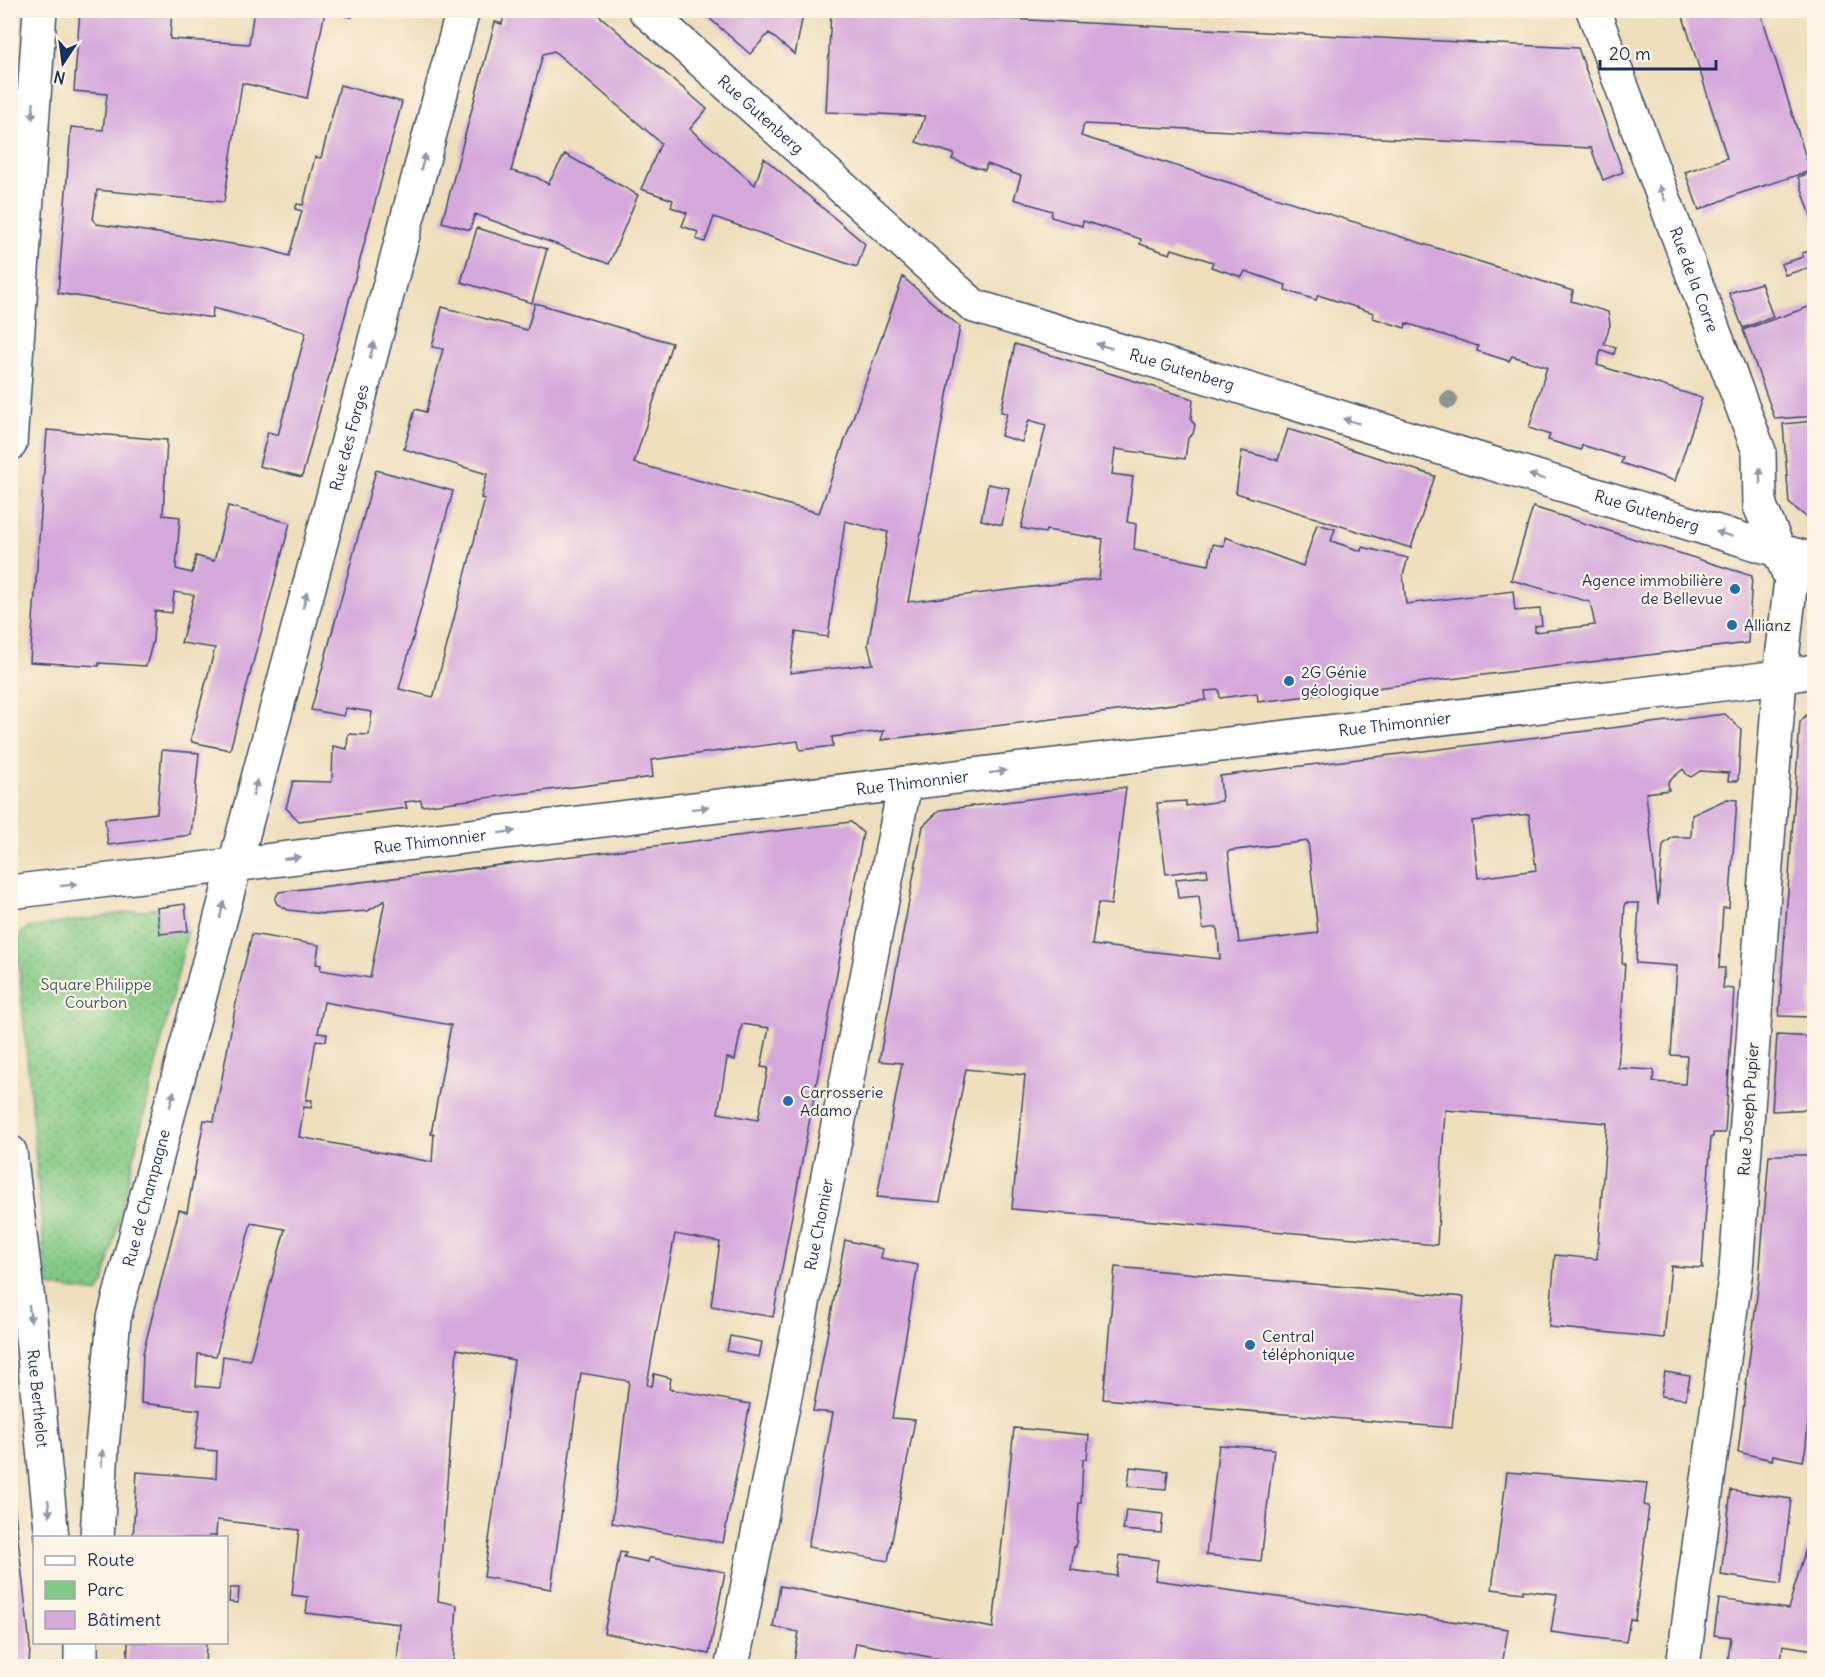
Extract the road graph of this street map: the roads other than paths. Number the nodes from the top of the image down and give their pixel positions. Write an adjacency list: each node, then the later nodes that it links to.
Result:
1 (40, 10): 5 (street, one-way to 5)
2 (464, 10): 11 (street, Rue des Forges, one-way to 2)
3 (645, 10): 6 (street, Rue Gutenberg, one-way to 3)
4 (1593, 10): 6 (street, Rue de la Corre, one-way to 4)
5 (10, 444)
6 (1780, 551): 7 (street, Rue Gutenberg); 9 (street, Rue Joseph Pupier)
7 (1815, 560)
8 (1815, 671): 9 (street, Rue Thimonnier)
9 (1780, 677): 10 (street, Rue Thimonnier, one-way to 9); 19 (street, Rue Joseph Pupier)
10 (905, 783): 11 (street, Rue Thimonnier, one-way to 10); 18 (street, Rue Chomier)
11 (234, 865): 12 (street, Rue Thimonnier, one-way to 11); 15 (street, Rue de Champagne, one-way to 11)
12 (10, 892)
13 (10, 1152): 14 (street, Rue Berthelot, one-way to 14)
14 (52, 1536)
15 (97, 1536)
16 (81, 1644): 17 (street)
17 (81, 1666)
18 (732, 1666)
19 (1683, 1666)

